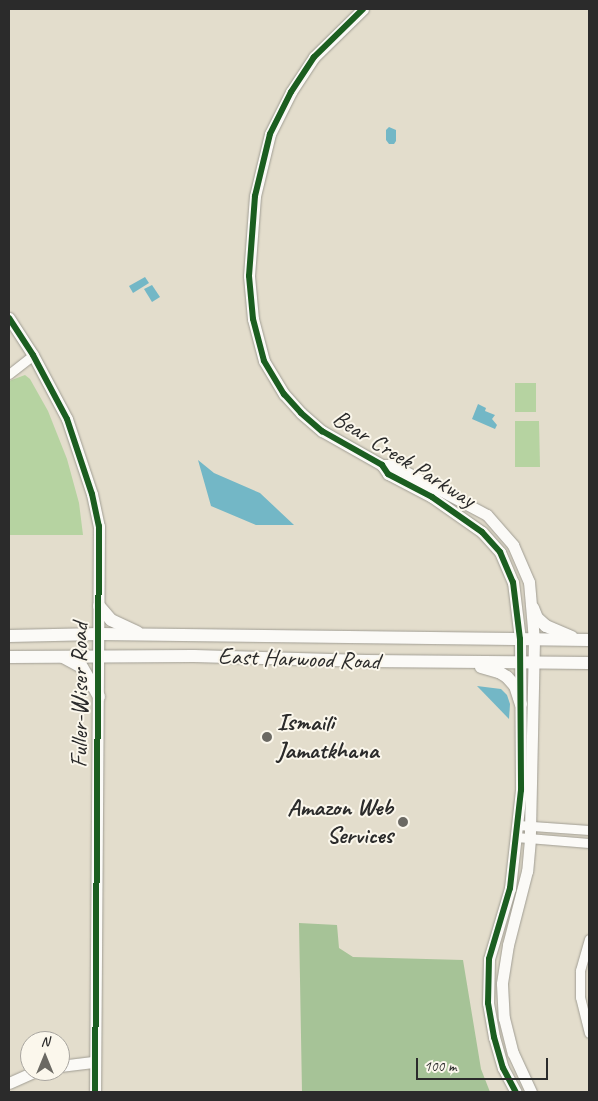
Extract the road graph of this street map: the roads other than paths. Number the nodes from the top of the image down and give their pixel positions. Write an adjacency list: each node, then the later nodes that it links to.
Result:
1 (363, 9): 5 (street, Bear Creek Parkway)
2 (9, 318): 3 (street, Fuller-Wiser Road)
3 (33, 354): 4 (street); 6 (street, Fuller-Wiser Road)
4 (9, 374)
5 (382, 464): 7 (street, Bear Creek Parkway); 12 (street, Bear Creek Parkway)
6 (99, 606): 8 (street, Fuller-Wiser Road); 9 (main road)
7 (532, 608): 13 (street, Bear Creek Parkway); 14 (main road)
8 (99, 634): 9 (main road, East Harwood Road); 10 (main road, East Harwood Road); 15 (street, Fuller-Wiser Road)
9 (147, 635): 11 (main road, East Harwood Road)
10 (9, 636)
11 (242, 636): 12 (main road, East Harwood Road); 18 (main road)
12 (520, 640): 13 (main road, East Harwood Road); 20 (street, Bear Creek Parkway)
13 (534, 640): 14 (main road, East Harwood Road); 20 (street, Bear Creek Parkway)
14 (585, 640)
15 (99, 655): 16 (main road, East Harwood Road); 18 (main road, East Harwood Road); 22 (street, Fuller-Wiser Road)
16 (60, 656): 17 (main road, East Harwood Road); 22 (main road)
17 (9, 657)
18 (241, 657): 19 (main road, East Harwood Road)
19 (443, 662): 20 (main road, East Harwood Road); 23 (main road)
20 (527, 663): 21 (main road, East Harwood Road); 23 (street, Bear Creek Parkway); 25 (street, Bear Creek Parkway)
21 (589, 663)
22 (99, 696): 32 (street, Fuller-Wiser Road)
23 (521, 704): 24 (street, Bear Creek Parkway)
24 (518, 825): 25 (street); 27 (street, Bear Creek Parkway)
25 (530, 826): 26 (street); 28 (street, Bear Creek Parkway)
26 (589, 830)
27 (516, 837): 28 (street); 35 (street, Bear Creek Parkway)
28 (530, 839): 29 (street); 36 (street, Bear Creek Parkway)
29 (589, 843)
30 (589, 939): 31 (street)
31 (589, 1033)
32 (95, 1062): 33 (street); 34 (street, Fuller-Wiser Road)
33 (70, 1065)
34 (95, 1092)
35 (516, 1092)
36 (531, 1092)

